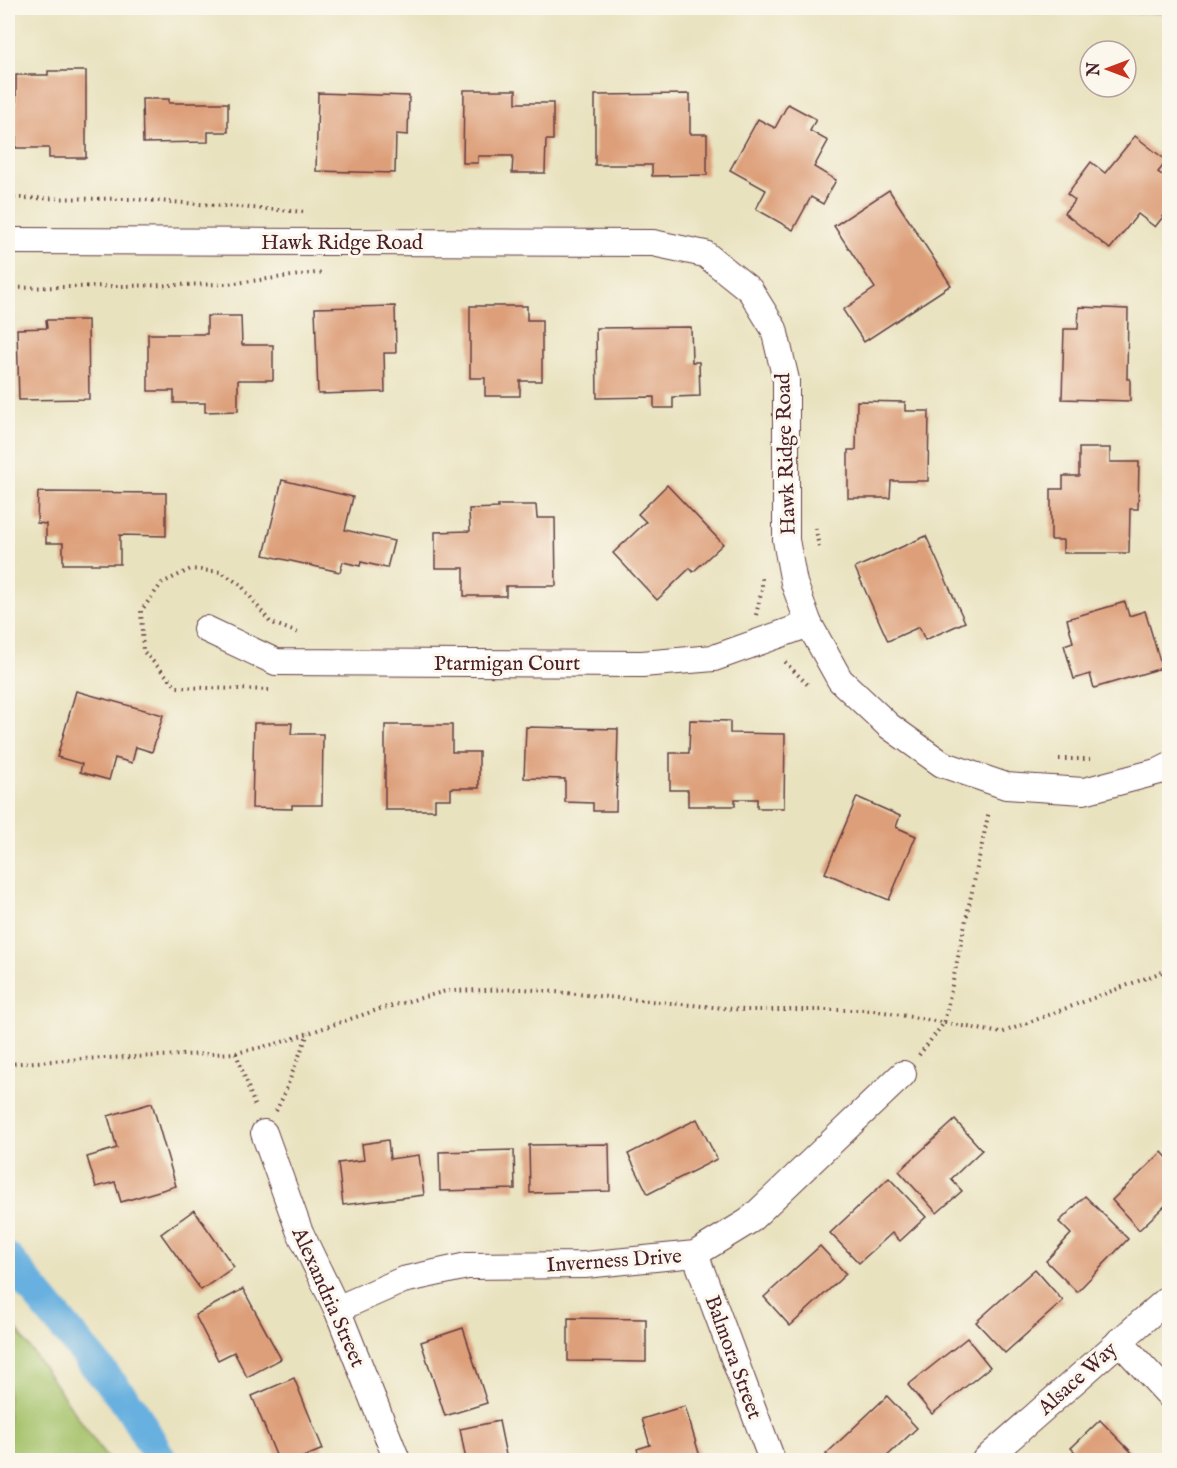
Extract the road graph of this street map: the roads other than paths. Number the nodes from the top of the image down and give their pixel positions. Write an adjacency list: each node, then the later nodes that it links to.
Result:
1 (8, 242): 2 (street, Hawk Ridge Road)
2 (809, 624): 3 (street, Ptarmigan Court); 4 (street, Hawk Ridge Road)
3 (206, 629)
4 (1170, 766)
5 (903, 1074): 7 (street, Inverness Drive)
6 (264, 1132): 9 (street, Alexandria Street)
7 (695, 1254): 9 (street, Inverness Drive); 13 (street, Balmora Street)
8 (1170, 1297): 10 (street, Alsace Way)
9 (337, 1309): 12 (street, Alexandria Street)
10 (1119, 1341): 11 (street); 14 (street, Alsace Way)
11 (1170, 1396)
12 (397, 1461)
13 (772, 1461)
14 (985, 1461)

